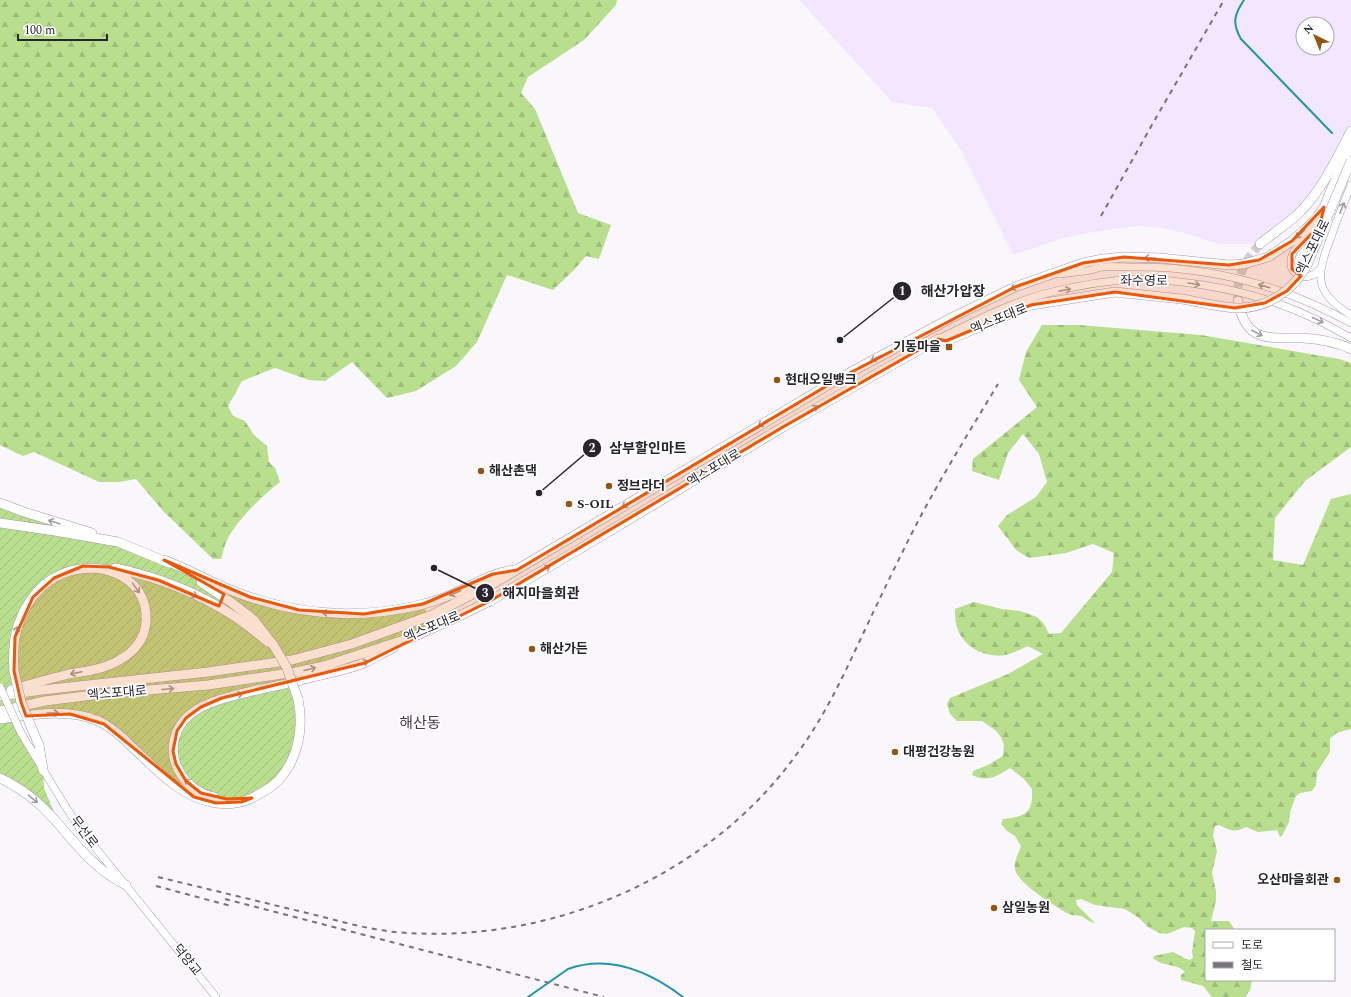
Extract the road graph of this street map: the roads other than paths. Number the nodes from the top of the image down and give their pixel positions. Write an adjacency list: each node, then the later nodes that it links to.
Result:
1 (1351, 131): 6 (highway)
2 (1351, 140): 5 (highway, 엑스포대로)
3 (1351, 161): 13 (highway, 엑스포대로, bridge)
4 (1351, 185): 7 (street, one-way to 4)
5 (1324, 207): 7 (street); 8 (highway, 엑스포대로, one-way to 8)
6 (1260, 244)
7 (1320, 269): 10 (street)
8 (1053, 274): 11 (street, 좌수영로, one-way to 8); 20 (highway, 엑스포대로, one-way to 20)
9 (1238, 301): 14 (highway, one-way to 14)
10 (1351, 315)
11 (1351, 323)
12 (1351, 338): 13 (street, 좌수영로, one-way to 12)
13 (938, 339): 21 (highway, 엑스포대로, one-way to 13)
14 (1351, 349)
15 (0, 502): 17 (highway, one-way to 15)
16 (0, 523): 17 (highway)
17 (118, 542): 18 (highway)
18 (164, 560): 20 (highway, one-way to 18); 22 (highway)
19 (74, 569): 22 (highway, one-way to 22); 24 (highway, one-way to 24); 27 (highway, one-way to 19, bridge)
20 (517, 570): 24 (highway, 엑스포대로)
21 (413, 637): 25 (highway, 엑스포대로, one-way to 21); 29 (highway, one-way to 21)
22 (274, 646): 29 (highway, bridge)
23 (0, 687): 27 (street, 무선로, bridge)
24 (0, 695)
25 (0, 711)
26 (0, 719): 29 (highway, one-way to 29)
27 (42, 770): 30 (street, 무선로)
28 (0, 778): 30 (highway, one-way to 30)
29 (252, 798)
30 (126, 885): 31 (street, 무선로)
31 (157, 924): 32 (street, 덕양교)
32 (216, 997)

